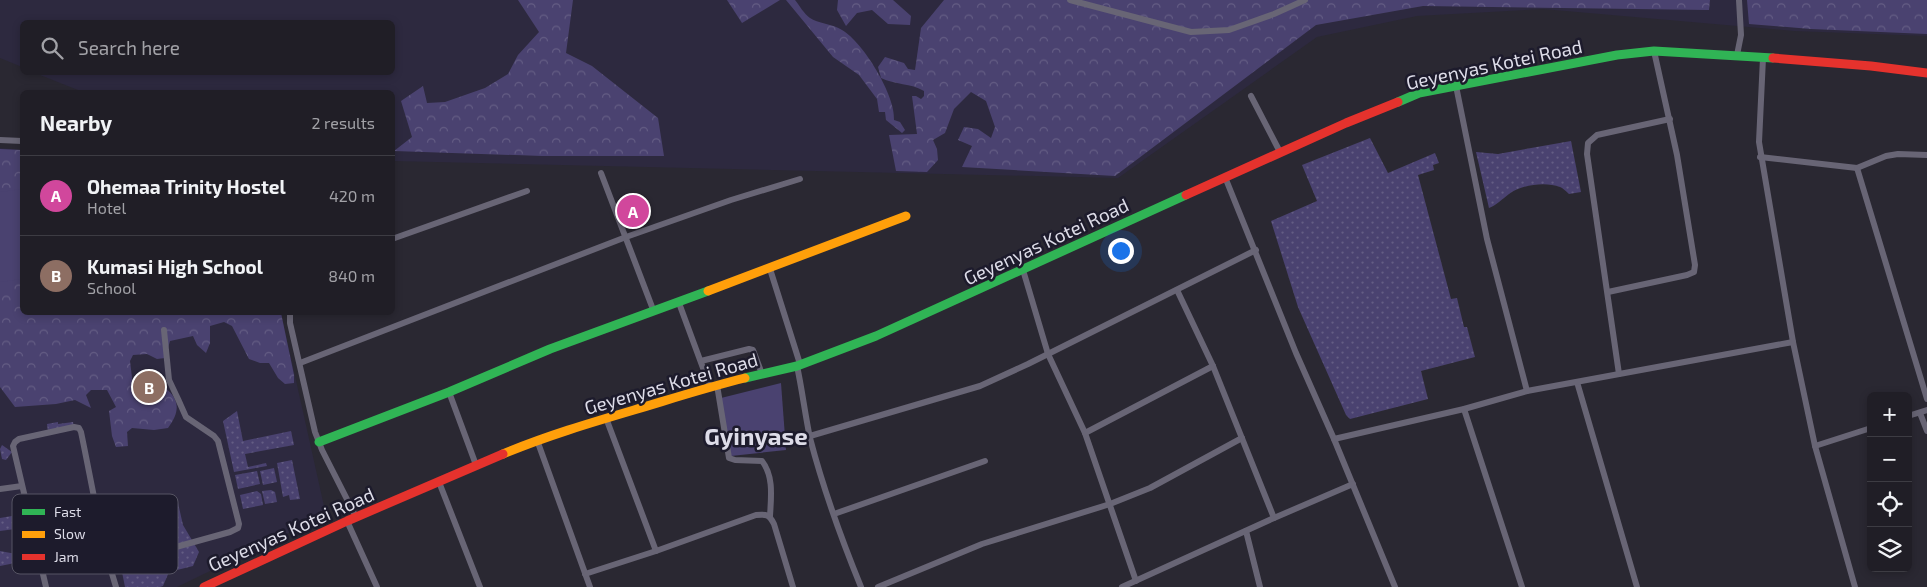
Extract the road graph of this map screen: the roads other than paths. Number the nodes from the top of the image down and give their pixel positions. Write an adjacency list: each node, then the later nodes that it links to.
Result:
1 (1070, 0): 2 (street)
2 (1305, 0)
3 (1739, 0): 5 (street)
4 (1654, 51): 5 (street, Geyenyas Kotei Road); 8 (street, Geyenyas Kotei Road); 10 (street)
5 (1737, 55): 6 (street, Geyenyas Kotei Road)
6 (1763, 58): 7 (street, Geyenyas Kotei Road); 15 (street)
7 (1927, 73)
8 (1456, 86): 13 (street, Geyenyas Kotei Road); 43 (street)
9 (1251, 96): 13 (street)
10 (1670, 119): 28 (street); 28 (street)
11 (0, 140): 12 (street)
12 (20, 141)
13 (1280, 152): 18 (street, Geyenyas Kotei Road)
14 (1927, 155): 16 (street)
15 (1760, 157): 16 (street); 33 (street)
16 (1857, 168): 45 (street)
17 (601, 173): 22 (street)
18 (1225, 177): 24 (street); 26 (street, Geyenyas Kotei Road)
19 (800, 178): 22 (street)
20 (527, 191): 23 (street)
21 (906, 216): 25 (street)
22 (626, 237): 30 (street); 36 (street)
23 (395, 238)
24 (1256, 250): 27 (street); 56 (street)
25 (770, 268): 29 (street); 37 (street)
26 (1023, 270): 34 (street); 37 (street, Geyenyas Kotei Road)
27 (1177, 290): 34 (street); 38 (street)
28 (1608, 292): 40 (street)
29 (679, 303): 30 (street); 35 (street)
30 (654, 312): 44 (street)
31 (290, 315): 36 (street)
32 (164, 330): 74 (street)
33 (1793, 342): 40 (street); 59 (street)
34 (1048, 354): 53 (street); 54 (street)
35 (701, 361): 39 (street); 42 (street)
36 (300, 363): 58 (street)
37 (799, 365): 39 (street, Geyenyas Kotei Road); 54 (street)
38 (1213, 366): 53 (street); 55 (street)
39 (762, 374): 42 (street, Geyenyas Kotei Road)
40 (1619, 374): 41 (street)
41 (1577, 382): 43 (street); 93 (street)
42 (714, 386): 50 (street, Geyenyas Kotei Road); 70 (street)
43 (1528, 391): 46 (street)
44 (449, 392): 58 (street); 61 (street)
45 (1927, 399)
46 (1464, 409): 56 (street); 92 (street)
47 (1927, 410): 48 (street)
48 (1920, 413): 49 (street); 52 (street)
49 (1912, 415)
50 (606, 418): 57 (street, Geyenyas Kotei Road); 75 (street)
51 (1867, 429): 59 (street)
52 (1927, 431)
53 (1085, 433): 68 (street)
54 (810, 436): 69 (street)
55 (1242, 438): 68 (street); 71 (street)
56 (1334, 439): 63 (street)
57 (536, 440): 61 (street, Geyenyas Kotei Road); 78 (street)
58 (319, 442): 72 (street)
59 (1816, 446): 94 (street)
60 (984, 461): 69 (street)
61 (476, 465): 62 (street, Geyenyas Kotei Road)
62 (439, 482): 72 (street, Geyenyas Kotei Road); 84 (street)
63 (1353, 484): 71 (street); 91 (street)
64 (22, 486): 65 (street); 66 (street); 67 (street)
65 (0, 489)
66 (24, 494)
67 (93, 494)
68 (1110, 504): 79 (street); 88 (street)
69 (834, 514): 87 (street)
70 (770, 516): 75 (street); 86 (street)
71 (1274, 518): 73 (street)
72 (351, 519): 82 (street, Geyenyas Kotei Road); 83 (street)
73 (1246, 531): 79 (street); 90 (street)
74 (178, 546)
75 (656, 551): 78 (street)
76 (43, 574): 80 (street)
77 (112, 574): 81 (street)
78 (585, 574): 85 (street)
79 (1136, 581): 89 (street)
80 (46, 587)
81 (116, 587)
82 (204, 587)
83 (377, 587)
84 (480, 587)
85 (590, 587)
86 (793, 587)
87 (861, 587)
88 (878, 587)
89 (1122, 587)
90 (1260, 587)
91 (1395, 587)
92 (1522, 587)
93 (1637, 587)
94 (1856, 587)

